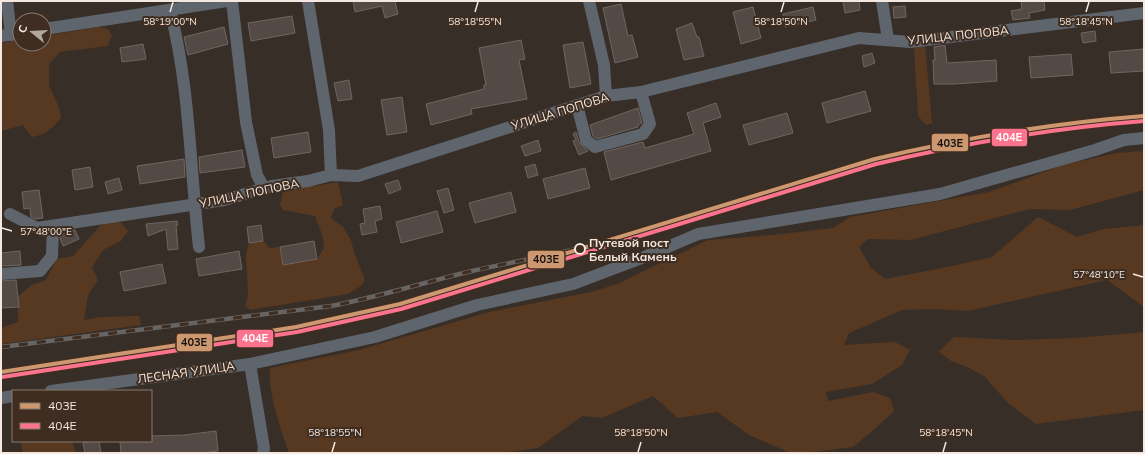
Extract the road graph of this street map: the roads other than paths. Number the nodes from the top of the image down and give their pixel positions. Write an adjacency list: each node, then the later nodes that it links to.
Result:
1 (227, 1): 7 (street)
2 (232, 1): 17 (street)
3 (308, 1): 16 (street)
4 (589, 1): 13 (street)
5 (882, 1): 11 (street)
6 (5, 2): 10 (street)
7 (170, 10): 9 (street); 18 (street)
8 (1144, 13): 11 (street, УЛИЦА ПОПОВА)
9 (52, 29)
10 (11, 35)
11 (888, 40): 12 (street, УЛИЦА ПОПОВА)
12 (641, 92): 13 (street, УЛИЦА ПОПОВА); 14 (street)
13 (606, 96): 14 (street, УЛИЦА ПОПОВА)
14 (577, 105): 16 (street, УЛИЦА ПОПОВА)
15 (1144, 138): 23 (street, ЛЕСНАЯ УЛИЦА)
16 (331, 175): 17 (street, УЛИЦА ПОПОВА)
17 (264, 188): 18 (street, УЛИЦА ПОПОВА)
18 (194, 205): 20 (street, УЛИЦА ПОПОВА); 21 (street)
19 (10, 214): 20 (street, УЛИЦА ПОПОВА)
20 (53, 226): 22 (street)
21 (200, 247)
22 (1, 274)
23 (250, 364): 24 (street, ЛЕСНАЯ УЛИЦА); 27 (street)
24 (57, 390)
25 (12, 396): 26 (street)
26 (1, 398)
27 (263, 453)

